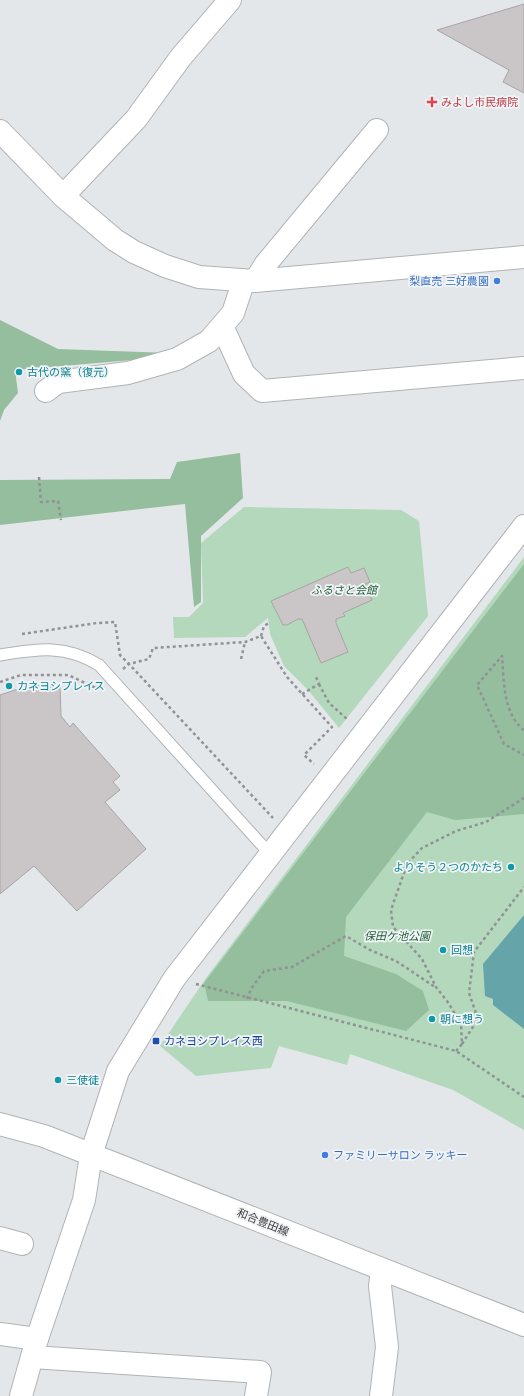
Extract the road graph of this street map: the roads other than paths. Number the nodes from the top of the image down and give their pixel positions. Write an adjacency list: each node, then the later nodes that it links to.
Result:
1 (230, 0): 4 (street)
2 (377, 130): 6 (street)
3 (0, 131): 4 (street)
4 (62, 196): 6 (street)
5 (524, 257): 6 (street)
6 (249, 281): 7 (street)
7 (222, 326): 8 (street); 9 (street)
8 (524, 368)
9 (46, 391)
10 (524, 526): 12 (street)
11 (0, 655): 12 (lane)
12 (269, 853): 14 (street)
13 (0, 1124): 14 (street, 和合豊田線)
14 (91, 1155): 17 (street, 和合豊田線); 20 (street)
15 (0, 1238): 16 (street)
16 (22, 1244)
17 (382, 1270): 18 (street, 和合豊田線); 23 (street)
18 (524, 1325)
19 (0, 1334): 20 (street)
20 (35, 1348): 21 (street); 22 (street)
21 (21, 1396)
22 (256, 1396)
23 (382, 1396)

